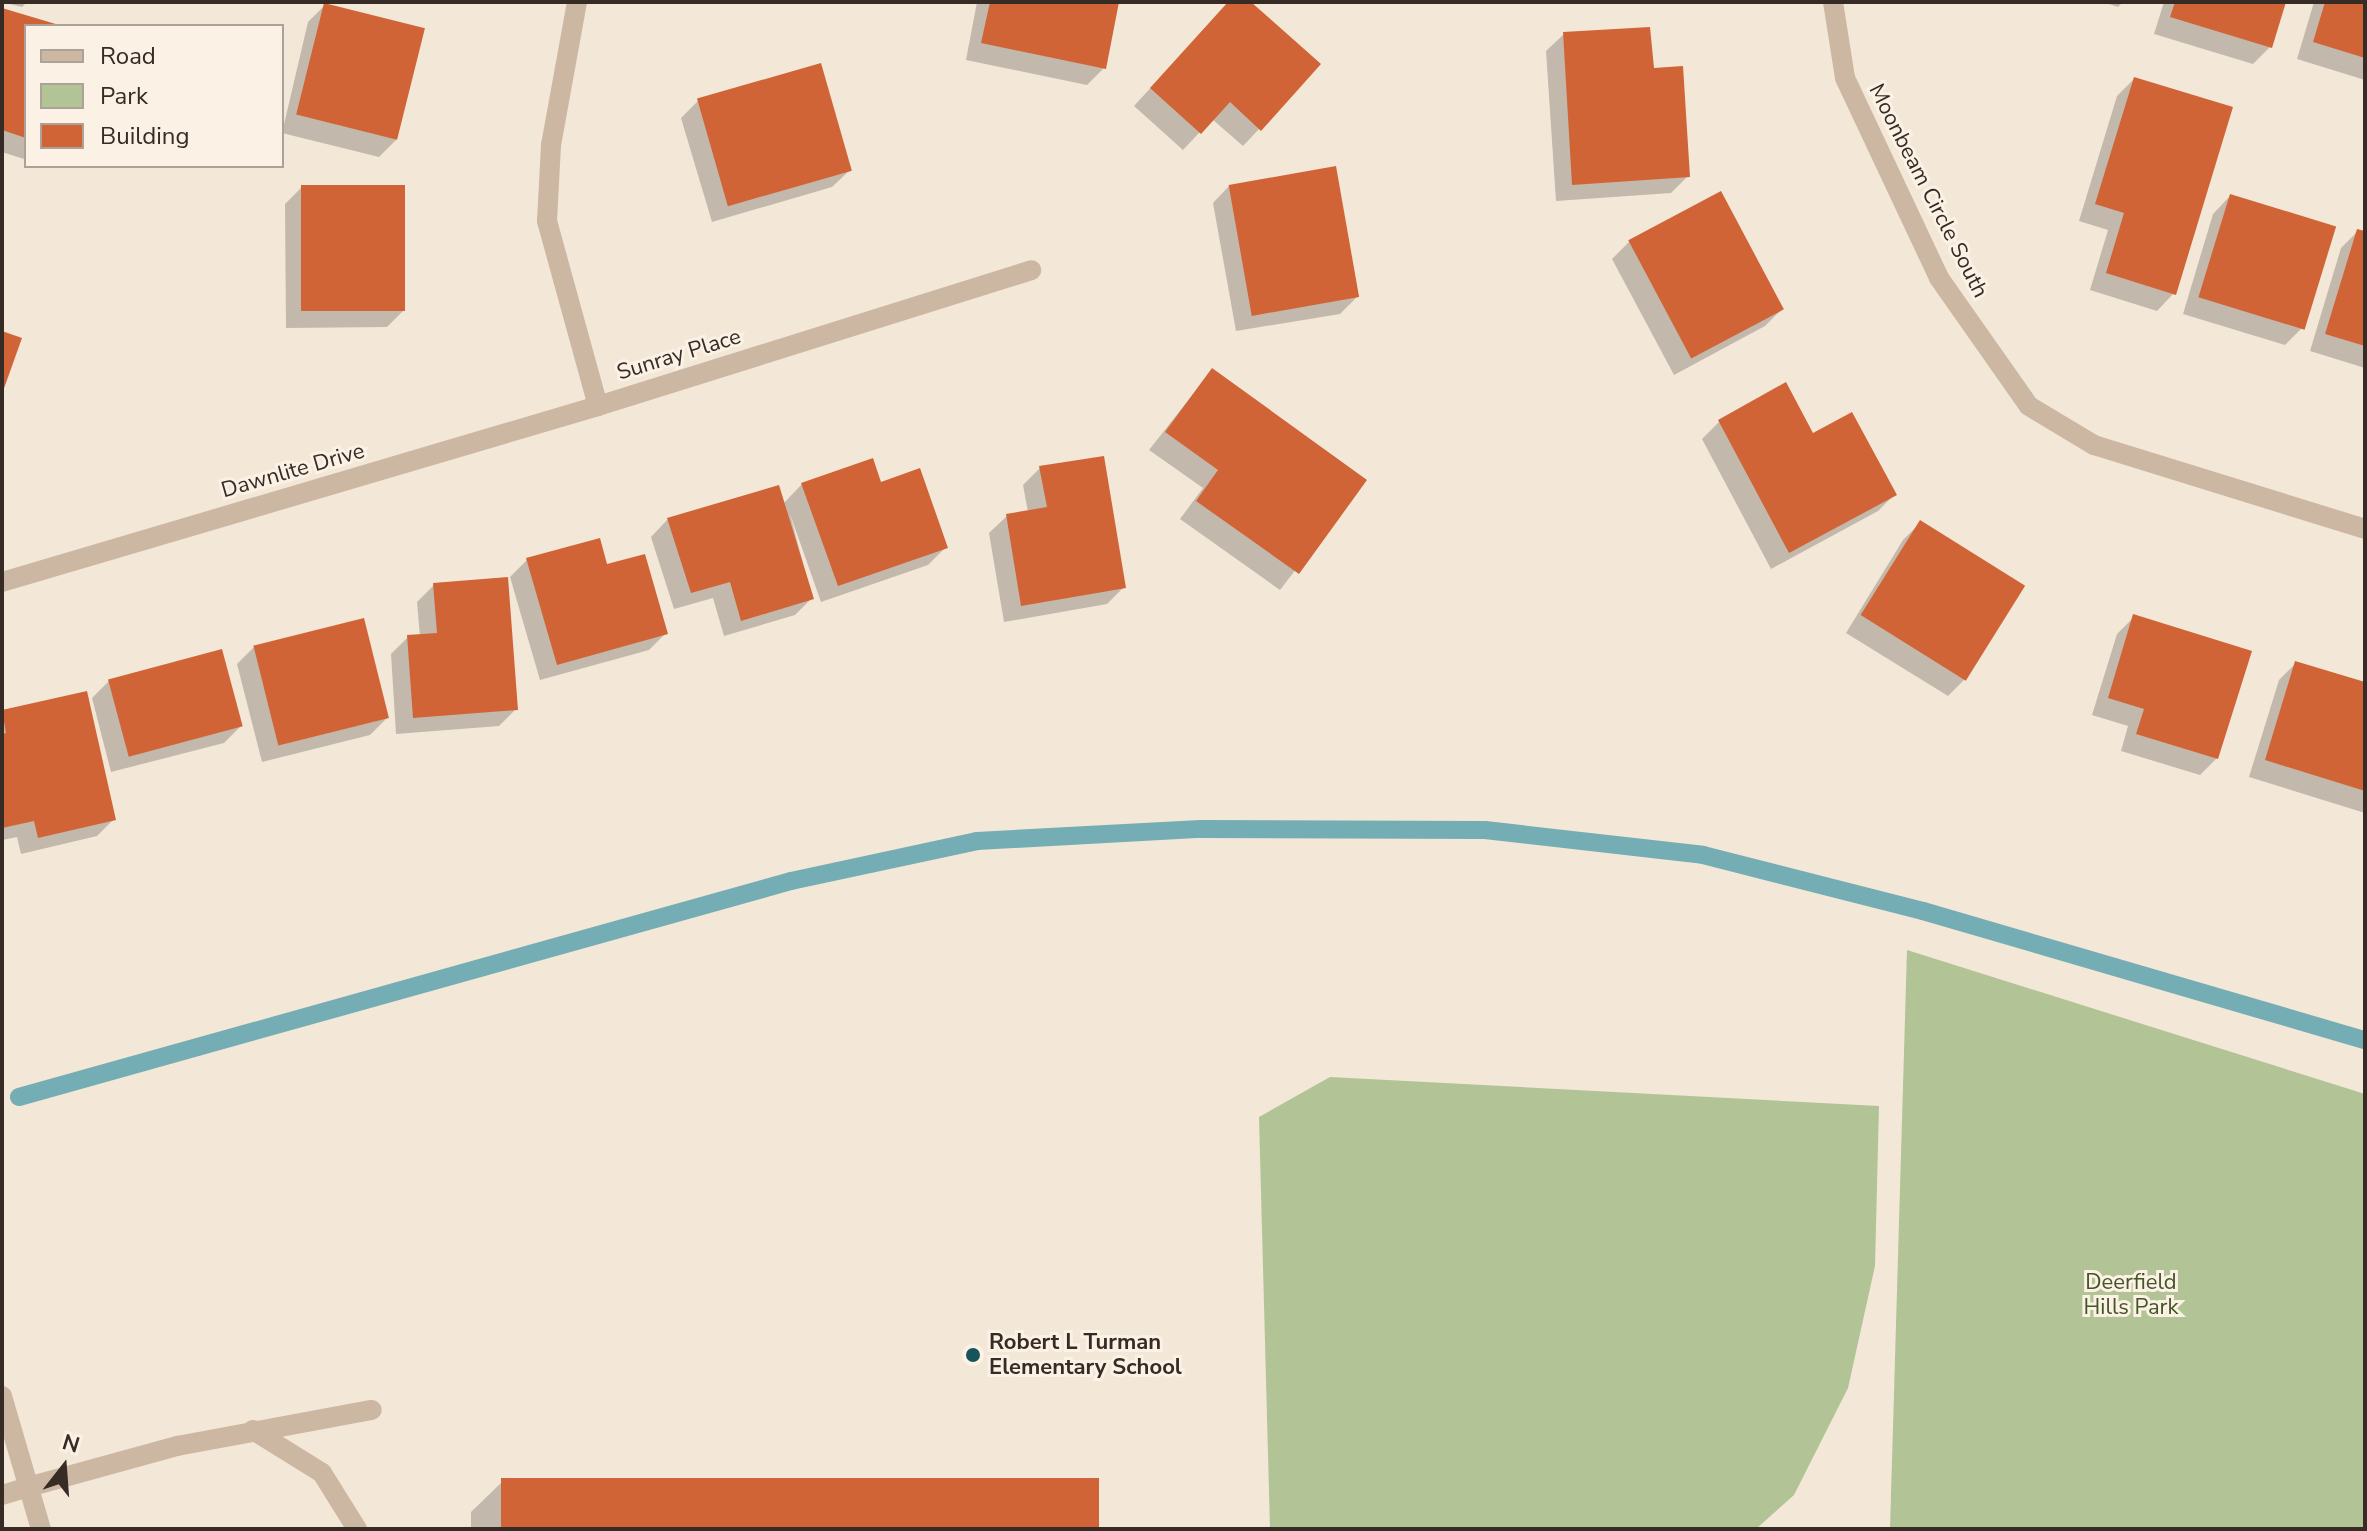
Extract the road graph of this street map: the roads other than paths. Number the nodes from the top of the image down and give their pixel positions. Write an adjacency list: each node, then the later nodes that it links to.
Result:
1 (577, 2): 4 (street, Sunray Place)
2 (1833, 2): 5 (street, Moonbeam Circle South)
3 (1031, 270): 4 (street, Sunray Place)
4 (598, 406): 6 (street, Dawnlite Drive)
5 (2365, 529)
6 (2, 582)
7 (2, 1396): 10 (street)
8 (372, 1410): 9 (street)
9 (253, 1430): 10 (street); 13 (street)
10 (28, 1487): 11 (street); 12 (street)
11 (2, 1495)
12 (41, 1529)
13 (357, 1529)

